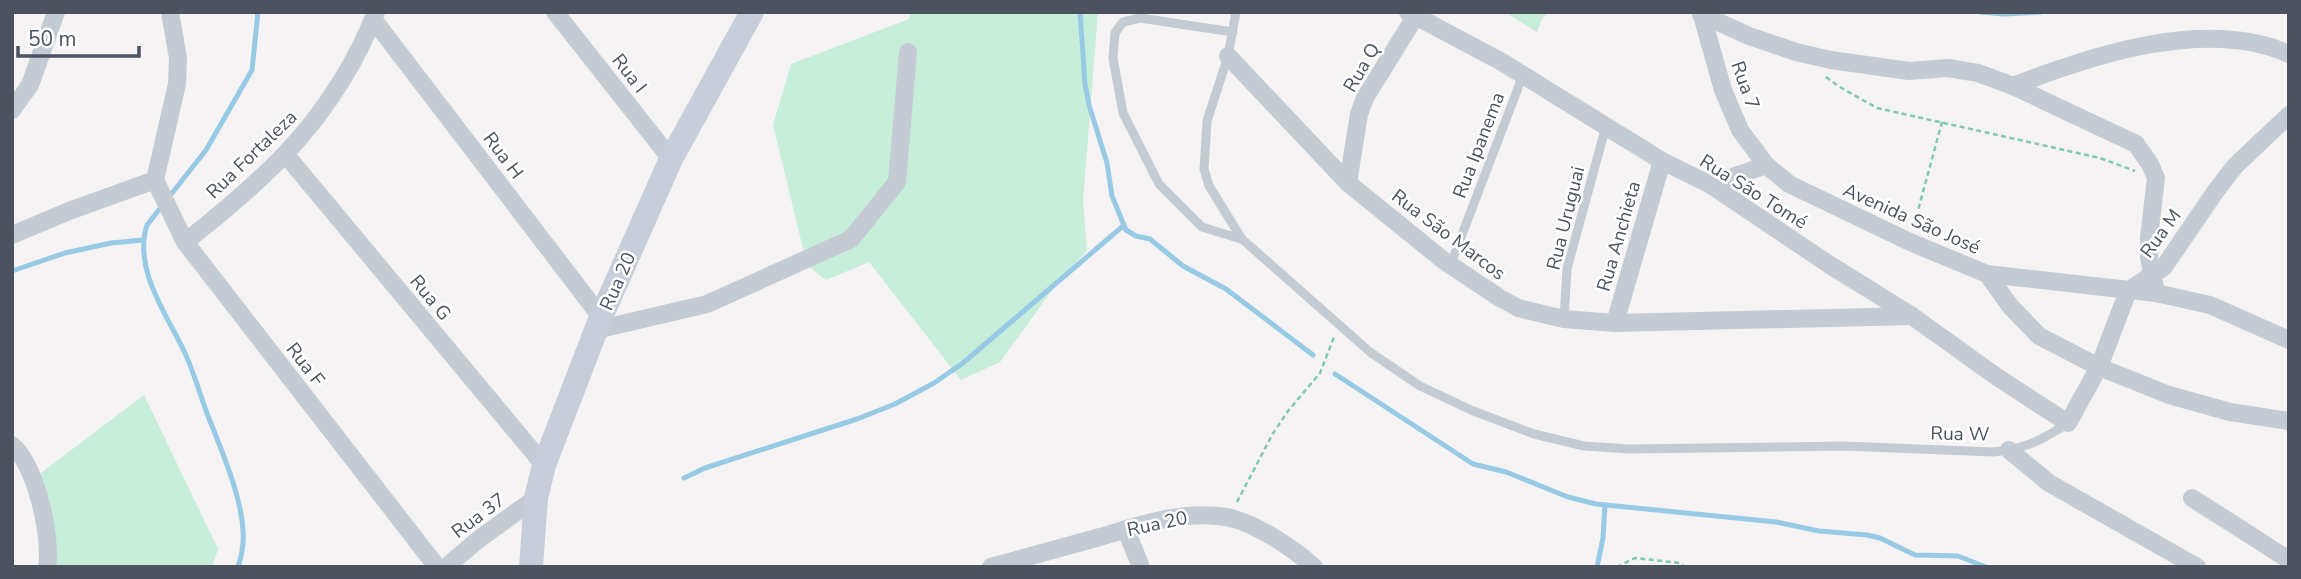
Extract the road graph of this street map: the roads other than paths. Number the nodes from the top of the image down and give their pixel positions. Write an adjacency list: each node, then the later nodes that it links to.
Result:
1 (56, 12): 15 (street)
2 (170, 12): 22 (street)
3 (555, 12): 19 (street, Rua I)
4 (1236, 12): 9 (lane)
5 (1701, 13): 14 (street); 21 (street, Rua 7)
6 (747, 15): 19 (street, Rua 20)
7 (1411, 15): 13 (street, Rua São Tomé); 23 (street, Rua Q)
8 (374, 16): 18 (street, Rua Fortaleza); 34 (street, Rua H)
9 (1233, 32): 12 (lane); 26 (lane)
10 (908, 52): 34 (street)
11 (2289, 54): 14 (street)
12 (1228, 56): 23 (street, Rua São Marcos); 26 (lane)
13 (1523, 75): 17 (street, Rua São Tomé); 28 (lane, Rua Ipanema)
14 (2013, 86): 30 (street)
15 (12, 110)
16 (2289, 115): 30 (street, Rua M)
17 (1606, 126): 20 (street, Rua São Tomé); 33 (lane, Rua Uruguai)
18 (286, 155): 27 (street, Rua Fortaleza); 42 (street, Rua G)
19 (671, 159): 34 (street, Rua 20)
20 (1662, 161): 24 (street, Rua São Tomé); 35 (street, Rua Anchieta)
21 (1766, 165): 24 (street); 29 (street, Avenida São José)
22 (155, 180): 25 (street); 27 (street, Rua F)
23 (1348, 183): 28 (street, Rua São Marcos)
24 (1711, 185): 32 (street, Rua São Tomé)
25 (12, 235)
26 (1242, 239): 41 (lane, Rua W)
27 (185, 242): 48 (street, Rua F)
28 (1450, 266): 33 (street, Rua São Marcos)
29 (1987, 274): 31 (street); 37 (street, Avenida São José)
30 (2154, 285): 31 (street, Rua M); 36 (street)
31 (2128, 291): 37 (street)
32 (1912, 316): 35 (street, Rua São Marcos); 39 (street, Rua São Tomé)
33 (1564, 319): 35 (street, Rua São Marcos)
34 (598, 323): 42 (street, Rua 20)
35 (1615, 323)
36 (2289, 340)
37 (2099, 367): 38 (street, Avenida São José); 39 (street)
38 (2289, 421)
39 (2068, 424): 41 (lane, Rua W)
40 (12, 445): 47 (street)
41 (2009, 450): 54 (street)
42 (544, 465): 43 (street, Rua 20)
43 (536, 498): 49 (street, Rua 37); 50 (street, Rua 20)
44 (2192, 498): 46 (street)
45 (1126, 530): 51 (street, Rua 20); 52 (street); 53 (street, Rua 20)
46 (2289, 560)
47 (47, 567)
48 (437, 567)
49 (446, 567)
50 (531, 567)
51 (990, 567)
52 (1141, 567)
53 (1314, 567)
54 (2197, 567)

